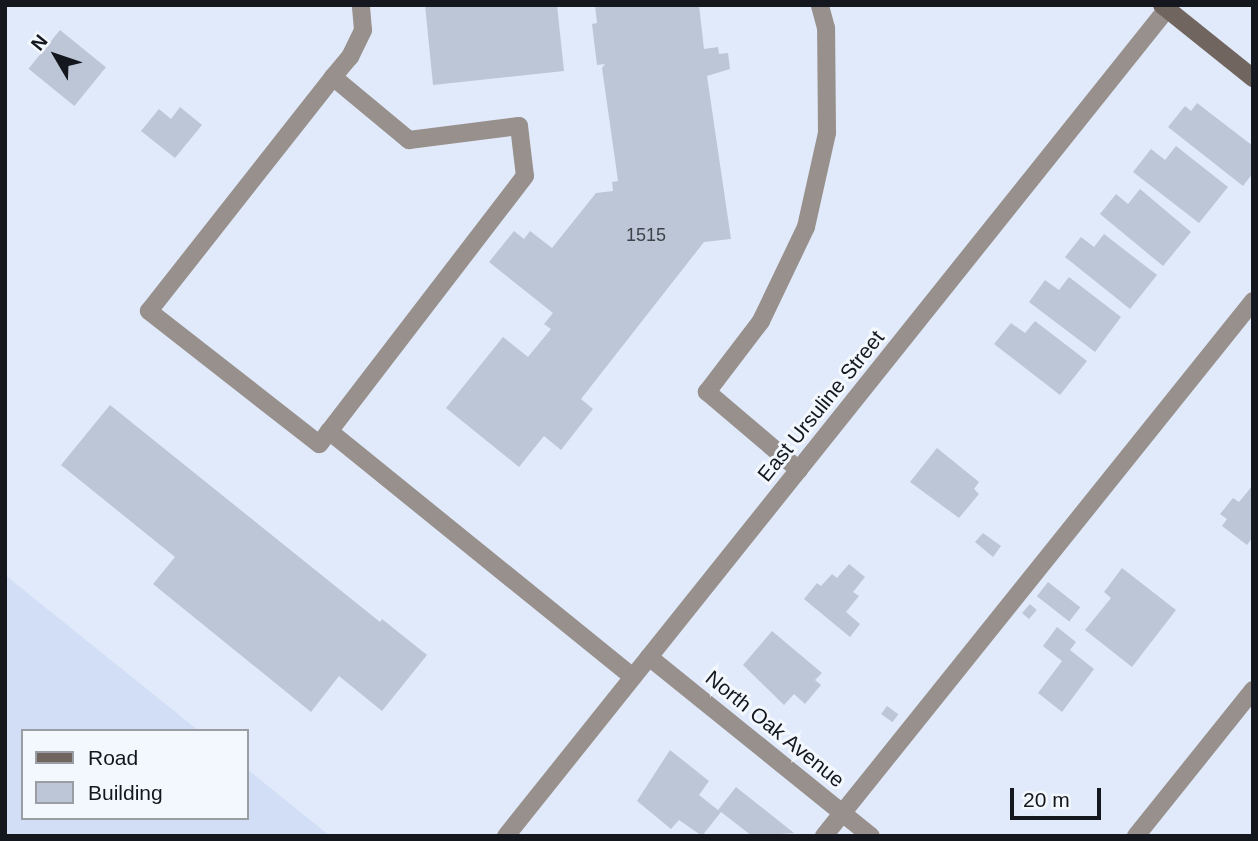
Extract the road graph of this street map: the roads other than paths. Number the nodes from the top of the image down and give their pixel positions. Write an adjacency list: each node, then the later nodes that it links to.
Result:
1 (361, 5): 4 (street)
2 (820, 5): 8 (street)
3 (1167, 7): 5 (main road); 8 (street, East Ursuline Street)
4 (333, 78): 7 (street); 7 (street)
5 (1253, 78)
6 (1253, 301): 12 (street)
7 (329, 431): 10 (street)
8 (799, 470): 9 (street, East Ursuline Street)
9 (649, 657): 10 (street, East Ursuline Street); 12 (street, North Oak Avenue)
10 (633, 677): 13 (street, East Ursuline Street)
11 (1253, 690): 16 (street)
12 (843, 813): 14 (street); 15 (street, North Oak Avenue)
13 (506, 836)
14 (824, 836)
15 (871, 836)
16 (1136, 836)

